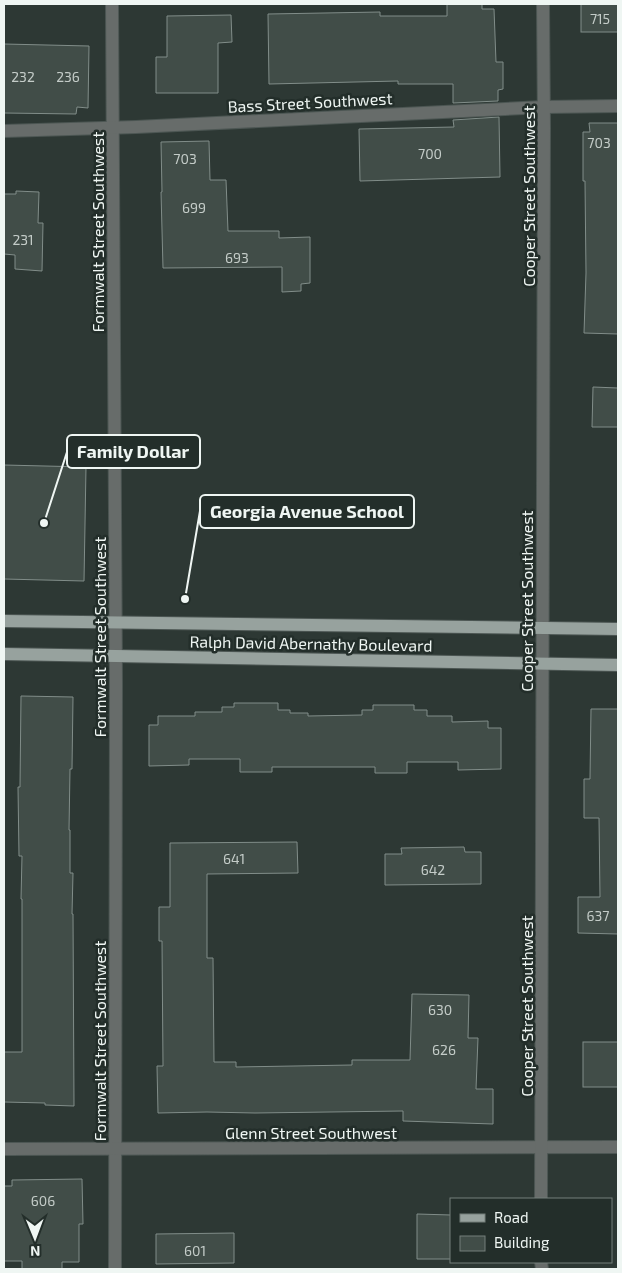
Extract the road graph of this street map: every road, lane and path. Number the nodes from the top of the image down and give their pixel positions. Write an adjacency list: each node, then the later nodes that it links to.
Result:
1 (112, 4): 5 (street, Formwalt Street Southwest)
2 (543, 4): 4 (street, Cooper Street Southwest)
3 (618, 106): 4 (street, Bass Street Southwest)
4 (544, 108): 5 (street, Bass Street Southwest); 9 (street, Cooper Street Southwest)
5 (112, 128): 6 (street, Bass Street Southwest); 8 (street, Formwalt Street Southwest)
6 (4, 131)
7 (4, 621): 8 (main road, Ralph David Abernathy Boulevard)
8 (115, 622): 9 (main road, Ralph David Abernathy Boulevard); 12 (street, Formwalt Street Southwest)
9 (543, 628): 10 (main road, Ralph David Abernathy Boulevard); 13 (street, Cooper Street Southwest)
10 (618, 629)
11 (4, 654): 12 (main road, Ralph David Abernathy Boulevard)
12 (116, 655): 13 (main road, Ralph David Abernathy Boulevard); 17 (street, Formwalt Street Southwest)
13 (543, 663): 14 (main road, Ralph David Abernathy Boulevard); 18 (street, Cooper Street Southwest)
14 (618, 665)
15 (618, 1147): 18 (street, Glenn Street Southwest)
16 (4, 1148): 17 (street, Glenn Street Southwest)
17 (115, 1148): 18 (street, Glenn Street Southwest); 20 (street, Formwalt Street Southwest)
18 (542, 1148): 19 (street, Cooper Street Southwest)
19 (542, 1198)
20 (115, 1269)

